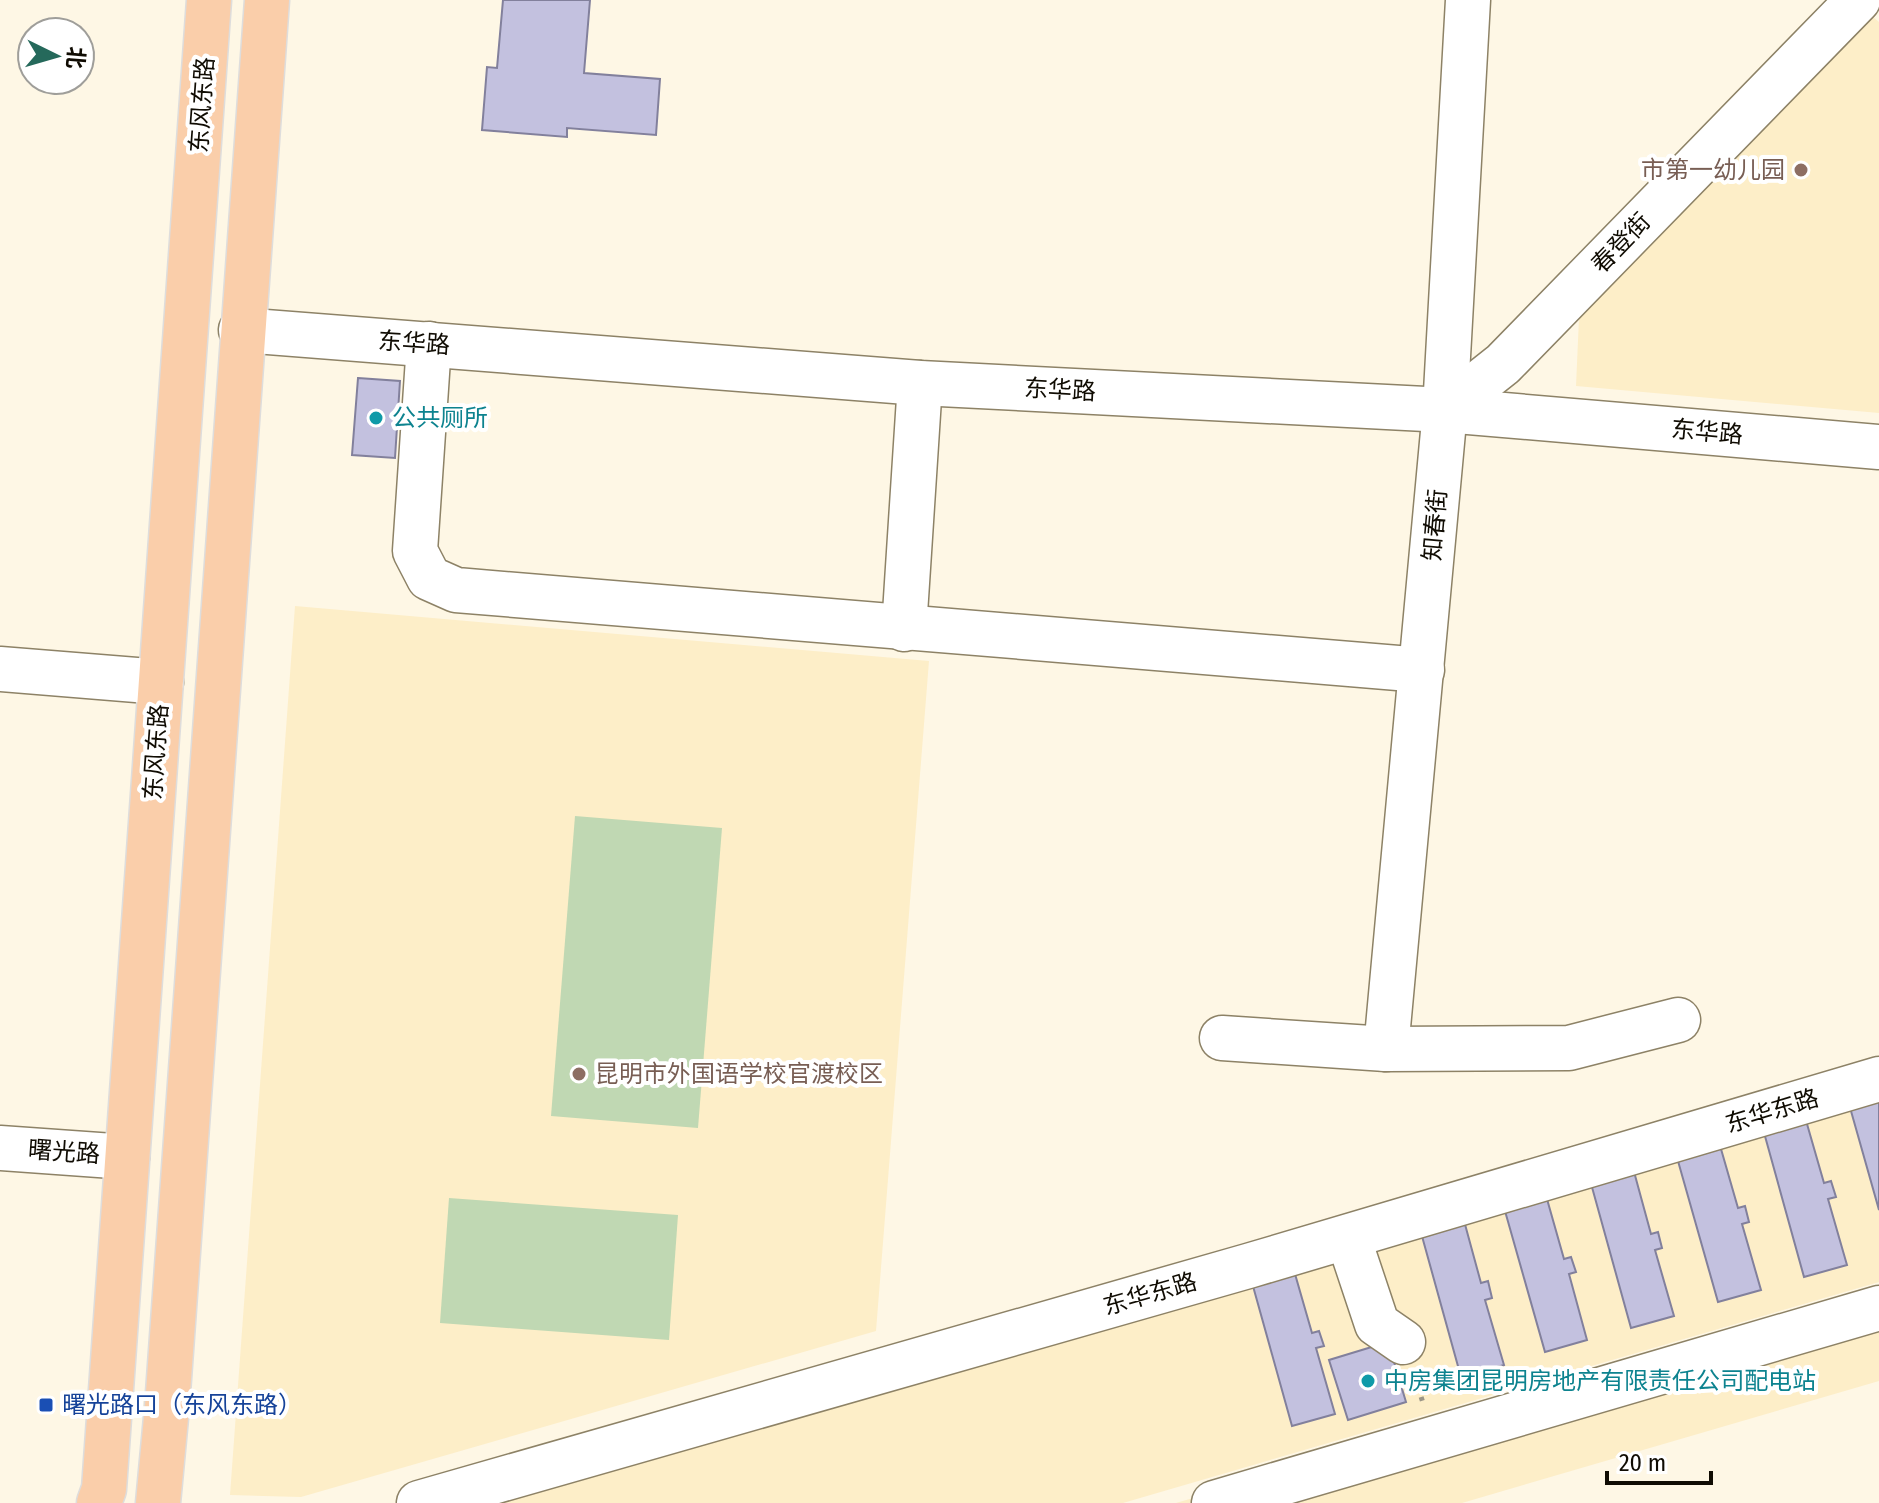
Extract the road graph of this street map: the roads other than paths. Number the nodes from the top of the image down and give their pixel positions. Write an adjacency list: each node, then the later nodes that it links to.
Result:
1 (209, 0): 13 (main road, 东风东路)
2 (267, 0): 5 (main road)
3 (1468, 0): 8 (street, 知春街)
4 (1858, 0): 8 (street, 春登街)
5 (241, 330): 6 (street, 东华路); 24 (main road)
6 (429, 344): 7 (street, 东华路); 10 (street)
7 (920, 383): 8 (street, 东华路); 10 (street)
8 (1445, 410): 9 (street, 东华路); 12 (street, 知春街)
9 (1879, 447)
10 (904, 629): 12 (street)
11 (0, 669): 13 (street)
12 (1422, 670): 16 (street, 知春街)
13 (161, 682): 19 (main road, 东风东路)
14 (1678, 1020): 16 (street)
15 (1222, 1038): 16 (street)
16 (1386, 1049)
17 (1879, 1079): 20 (street, 东华东路)
18 (0, 1148): 19 (street, 曙光路)
19 (127, 1157): 23 (main road, 东风东路)
20 (1348, 1237): 22 (street); 25 (street, 东华东路)
21 (1879, 1308): 26 (street)
22 (1403, 1342)
23 (99, 1503)
24 (158, 1503)
25 (419, 1503)
26 (1214, 1503)

